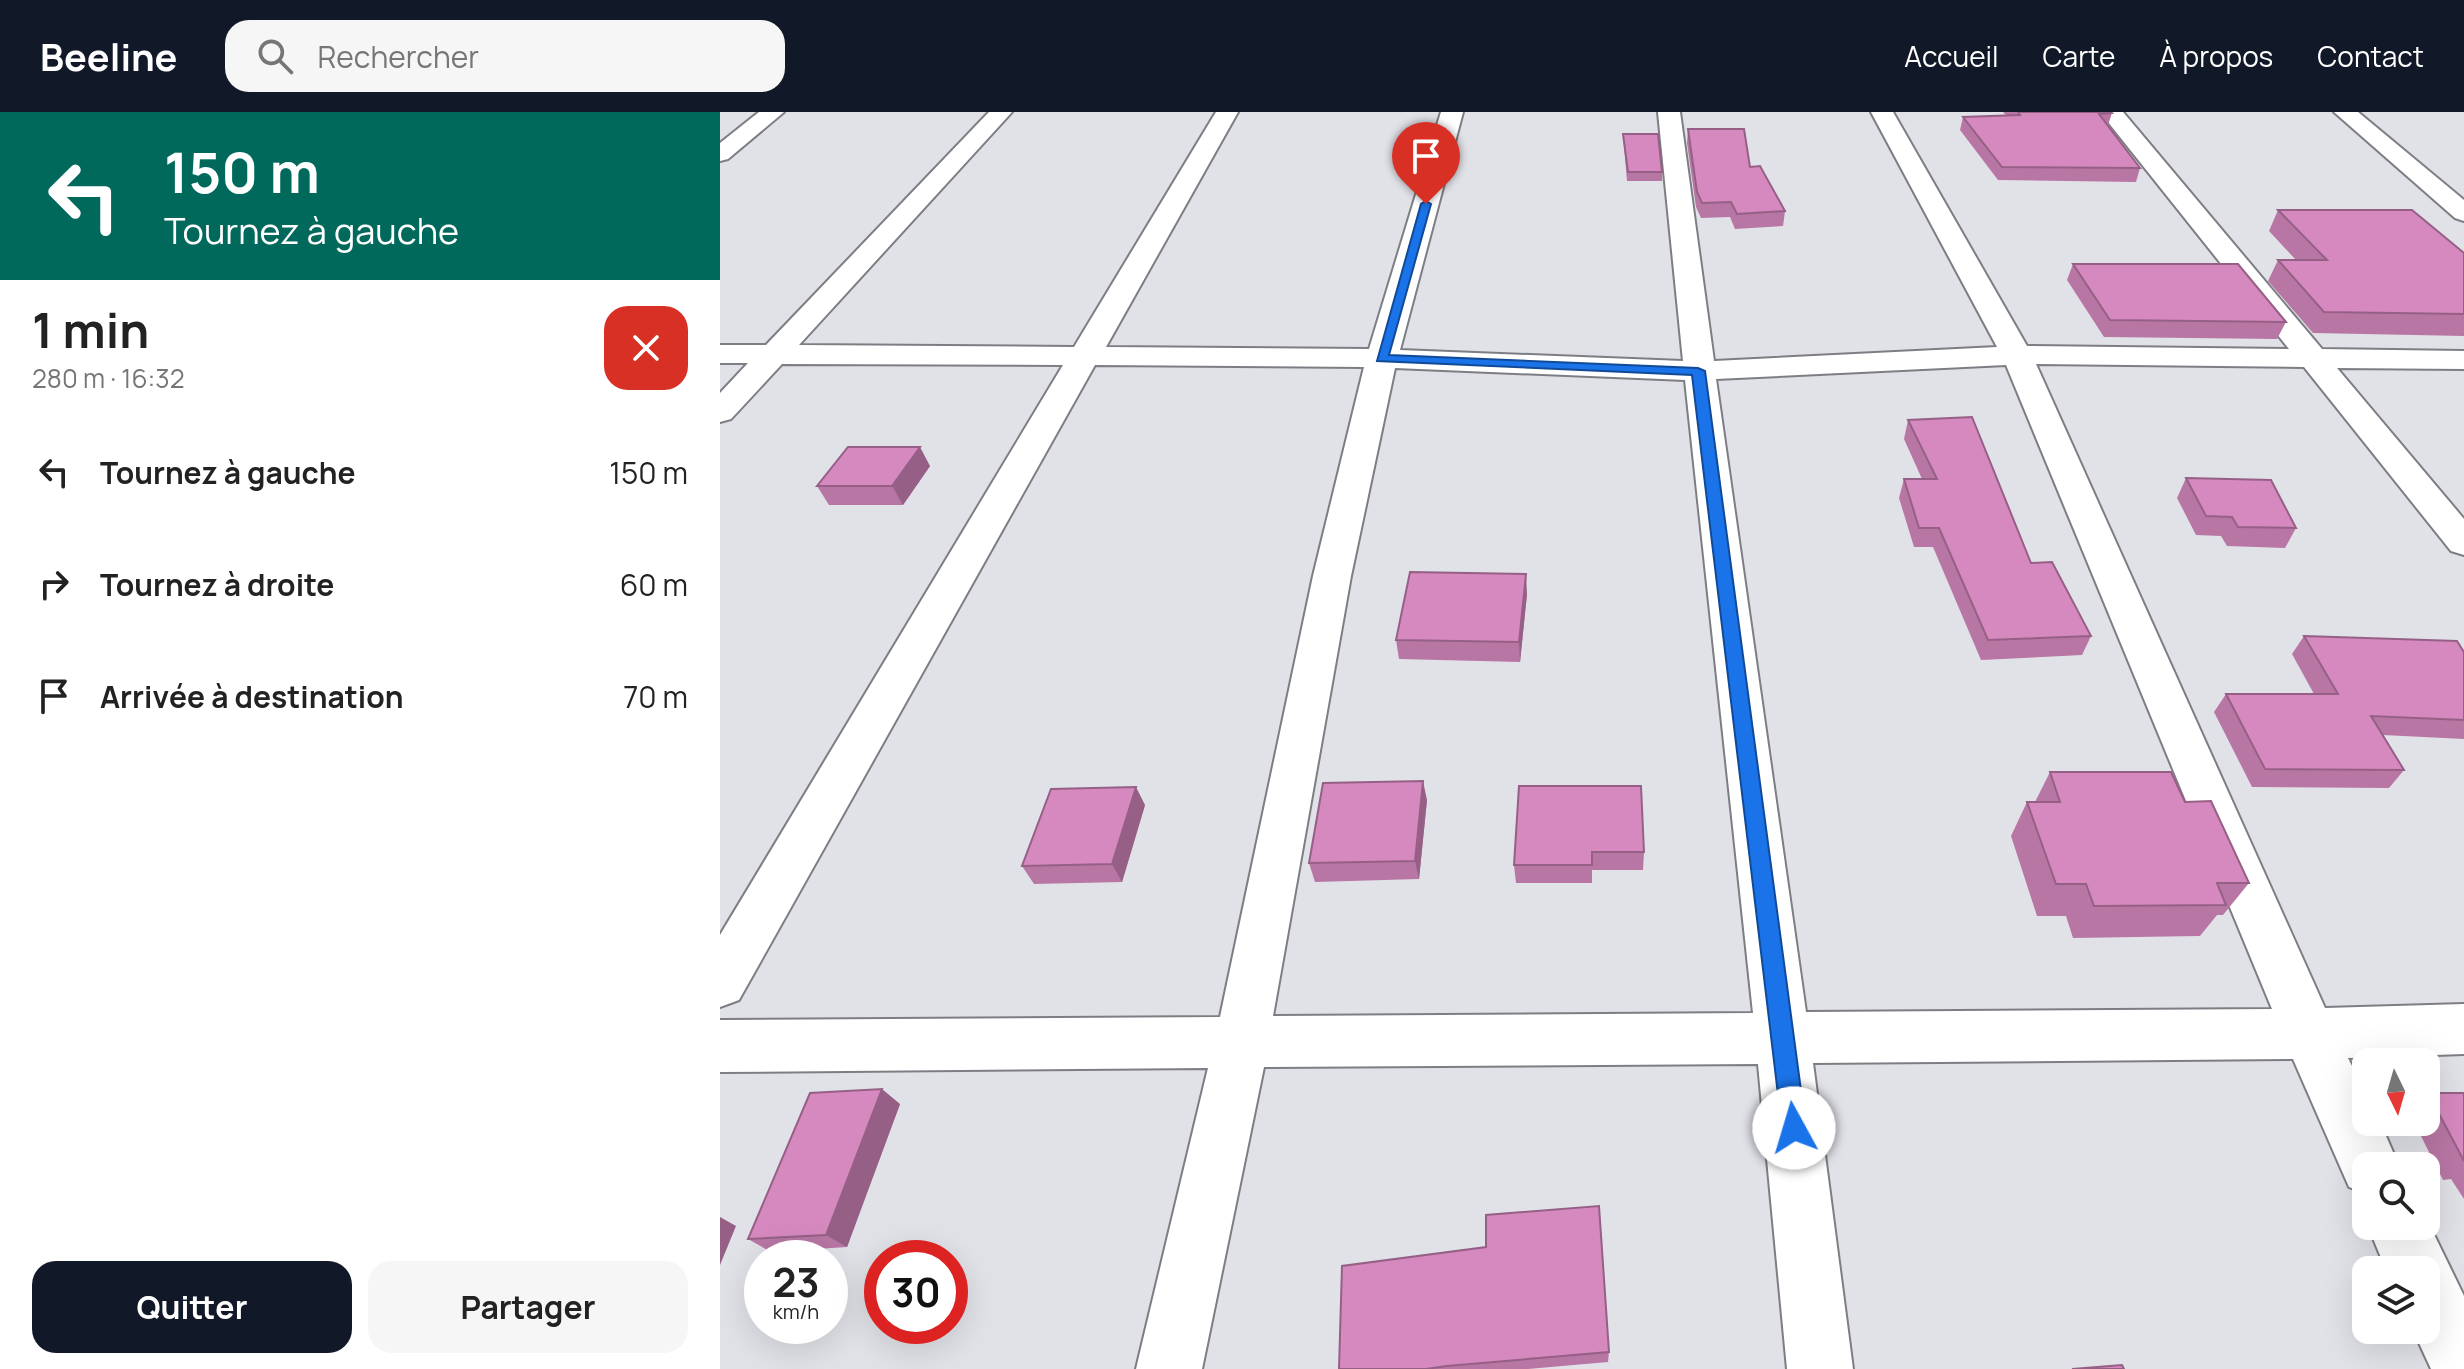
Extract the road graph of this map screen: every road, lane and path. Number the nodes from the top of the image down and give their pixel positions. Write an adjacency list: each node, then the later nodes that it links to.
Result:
1 (773, 112): 9 (street)
2 (1001, 112): 12 (street)
3 (1227, 112): 14 (street)
4 (1452, 112): 15 (street)
5 (1669, 112): 18 (street)
6 (1882, 112): 13 (street)
7 (2111, 112): 16 (street)
8 (2345, 112): 10 (street)
9 (720, 154)
10 (2464, 213)
11 (720, 354): 12 (street)
12 (770, 355): 14 (street); 19 (street)
13 (2017, 355): 16 (street); 18 (street); 23 (street)
14 (1085, 356): 15 (street); 21 (street)
15 (1382, 358): 18 (street); 25 (street)
16 (2313, 359): 17 (street); 20 (street)
17 (2464, 360)
18 (1698, 371): 24 (street)
19 (720, 412)
20 (2464, 543)
21 (720, 983)
22 (2464, 1029): 23 (street)
23 (2309, 1034): 24 (street); 27 (street)
24 (1785, 1037): 25 (street); 31 (street)
25 (1241, 1045): 26 (street); 30 (street)
26 (720, 1046)
27 (2364, 1152)
28 (2440, 1316): 29 (street)
29 (2464, 1368)
30 (1169, 1369)
31 (1820, 1369)

